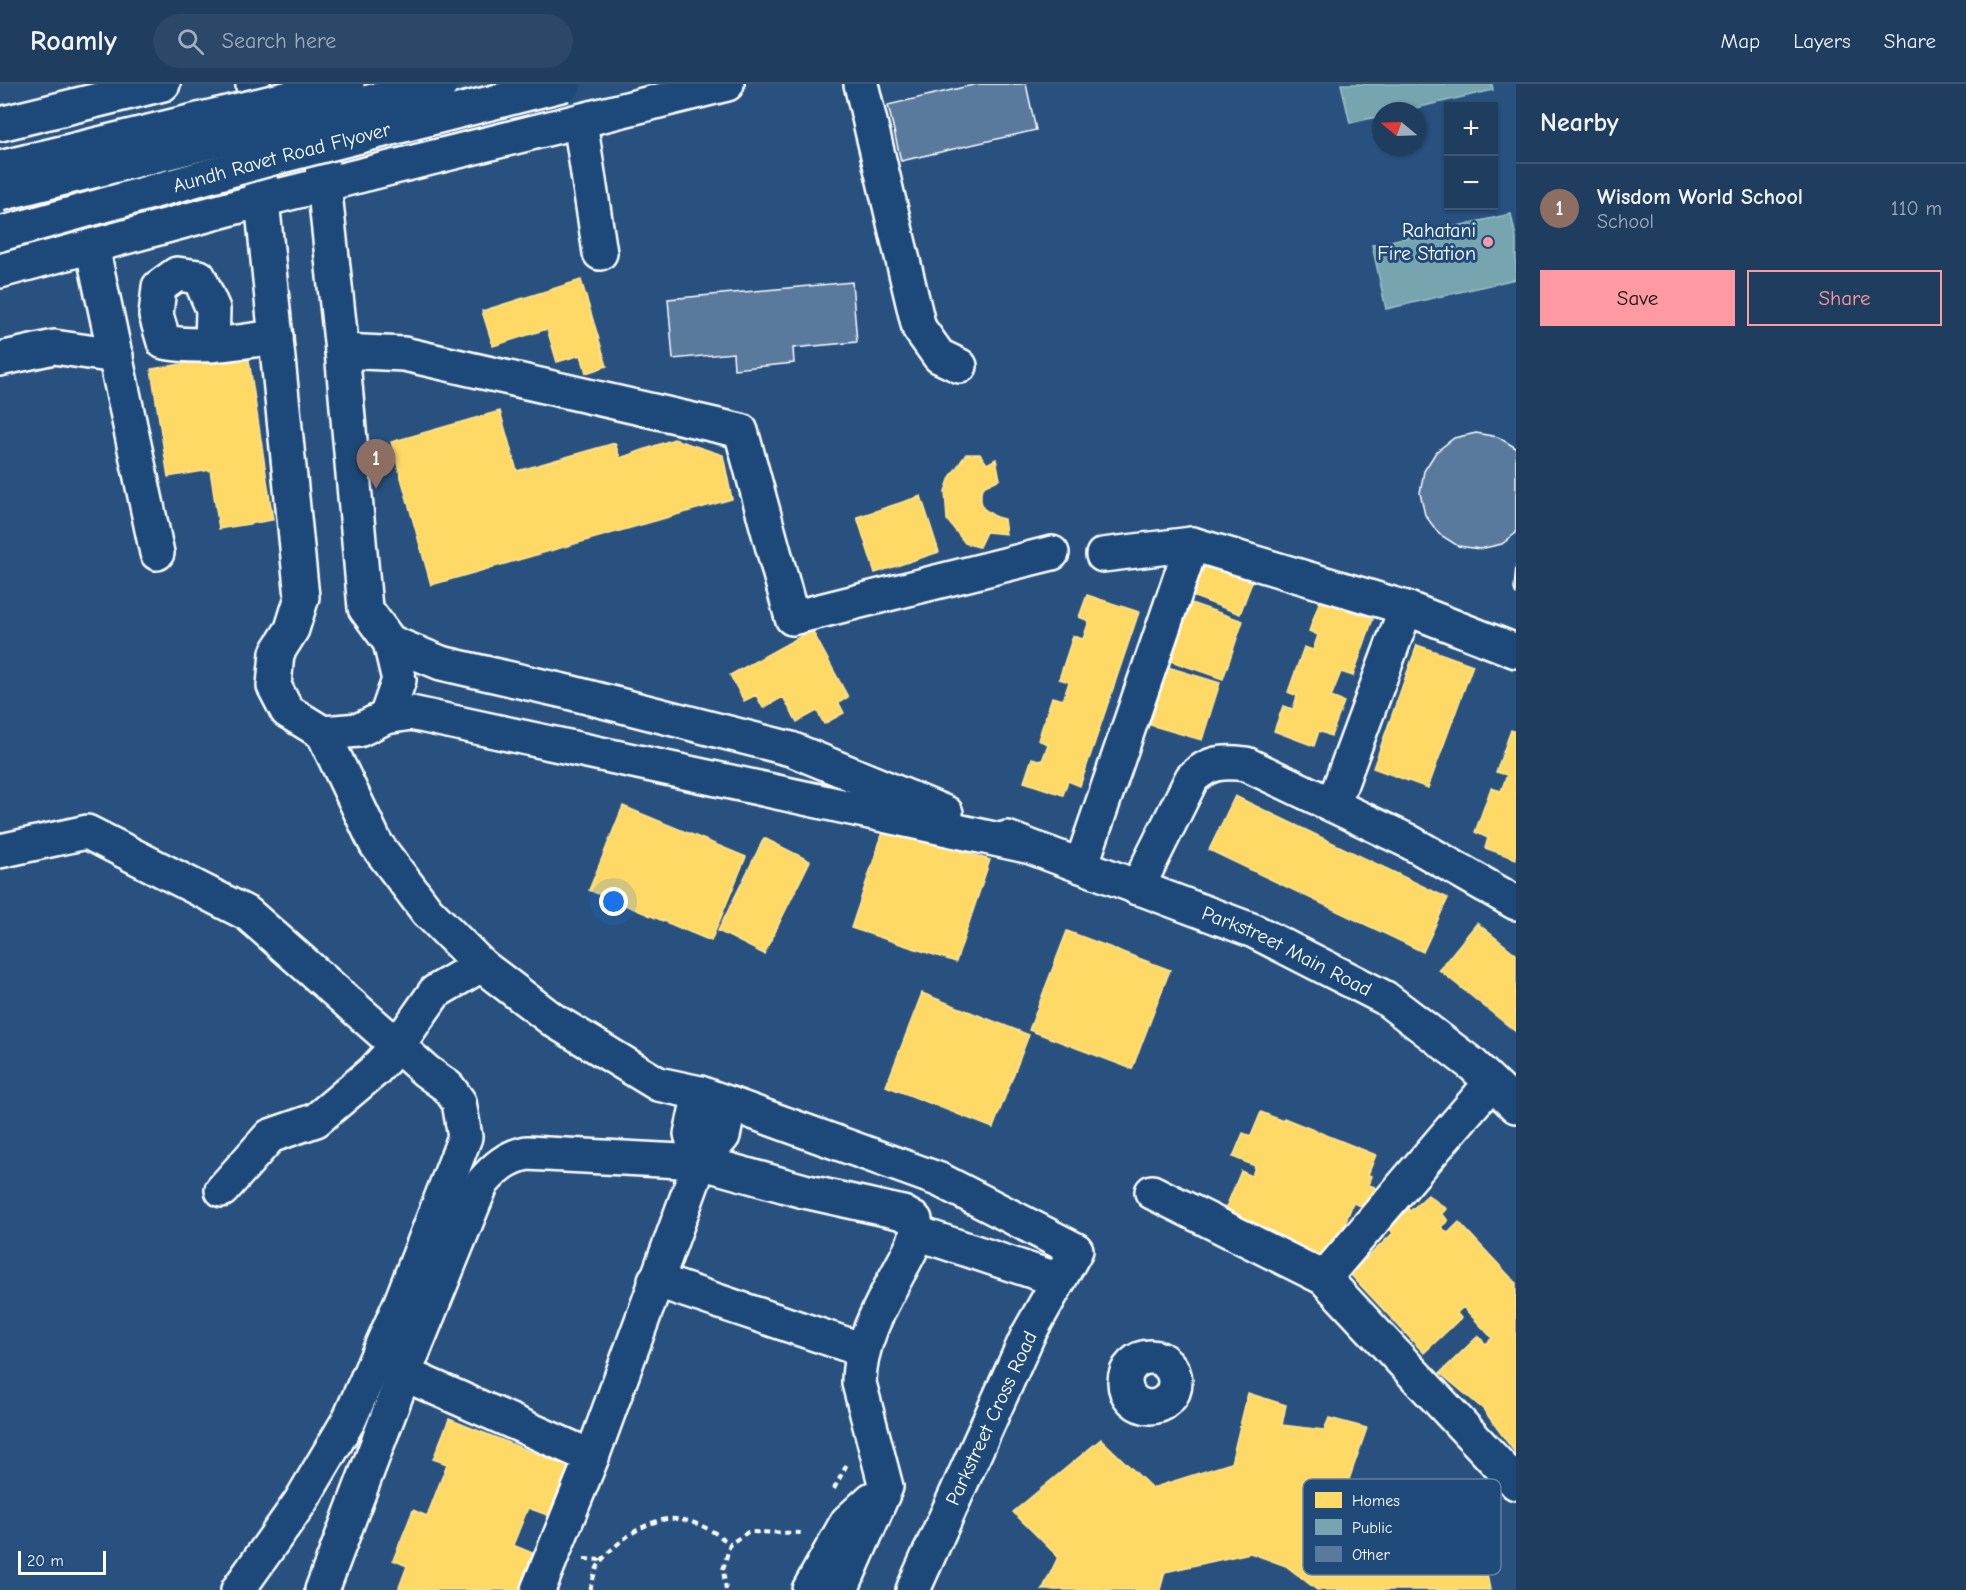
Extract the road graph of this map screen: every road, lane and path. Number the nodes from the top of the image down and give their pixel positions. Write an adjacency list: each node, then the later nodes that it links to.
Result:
1 (163, 84): 9 (street)
2 (253, 84): 14 (street)
3 (312, 84): 12 (street)
4 (347, 84): 11 (street, bridge)
5 (441, 84): 13 (street, bridge)
6 (565, 84): 15 (street, Aundh Ravet Road Flyover, bridge)
7 (727, 84): 10 (street)
8 (861, 84): 24 (street)
9 (1, 117)
10 (580, 121): 12 (street); 17 (street)
11 (0, 168)
12 (324, 186): 14 (street); 21 (street)
13 (0, 194)
14 (262, 200): 16 (street); 19 (street)
15 (0, 234)
16 (92, 246): 18 (street); 22 (street)
17 (600, 253)
18 (0, 271)
19 (276, 338): 20 (street); 33 (street)
20 (212, 345)
21 (342, 351): 27 (street); 30 (street)
22 (116, 356): 23 (street); 26 (street)
23 (0, 359)
24 (960, 366)
25 (1192, 544): 28 (street); 29 (street); 37 (street)
26 (157, 553)
27 (1052, 553)
28 (1103, 555)
29 (1406, 608): 31 (street); 34 (street)
30 (390, 642): 32 (street); 35 (street)
31 (1516, 651)
32 (386, 717): 33 (street); 35 (street)
33 (322, 733): 40 (street)
34 (1333, 806): 38 (street); 39 (street)
35 (1027, 846): 37 (street, Parkstreet Main Road)
36 (0, 851): 41 (street)
37 (1081, 866): 38 (street, Parkstreet Main Road)
38 (1137, 888): 42 (street, Parkstreet Main Road)
39 (1516, 903)
40 (481, 965): 41 (street); 43 (street)
41 (398, 1045): 47 (street); 62 (street)
42 (1491, 1083): 45 (street, Parkstreet Main Road); 50 (street)
43 (700, 1093): 44 (street); 46 (street)
44 (730, 1104): 46 (street); 52 (street, Parkstreet Cross Road)
45 (1516, 1106)
46 (700, 1162): 49 (street); 51 (street); 54 (street)
47 (222, 1190)
48 (1152, 1192): 50 (street)
49 (917, 1233): 52 (street); 53 (street)
50 (1324, 1278): 57 (street)
51 (655, 1280): 53 (street); 55 (street)
52 (1059, 1280): 69 (street, Parkstreet Cross Road)
53 (862, 1350): 58 (street)
54 (404, 1374): 55 (street); 63 (street)
55 (592, 1457): 64 (street)
56 (850, 1457): 59 (path)
57 (1516, 1483)
58 (886, 1487): 67 (street); 68 (street)
59 (831, 1497)
60 (811, 1530): 61 (path)
61 (730, 1544): 65 (path); 66 (path)
62 (238, 1590)
63 (322, 1590)
64 (538, 1590)
65 (590, 1590)
66 (726, 1590)
67 (808, 1590)
68 (841, 1590)
69 (912, 1590)

